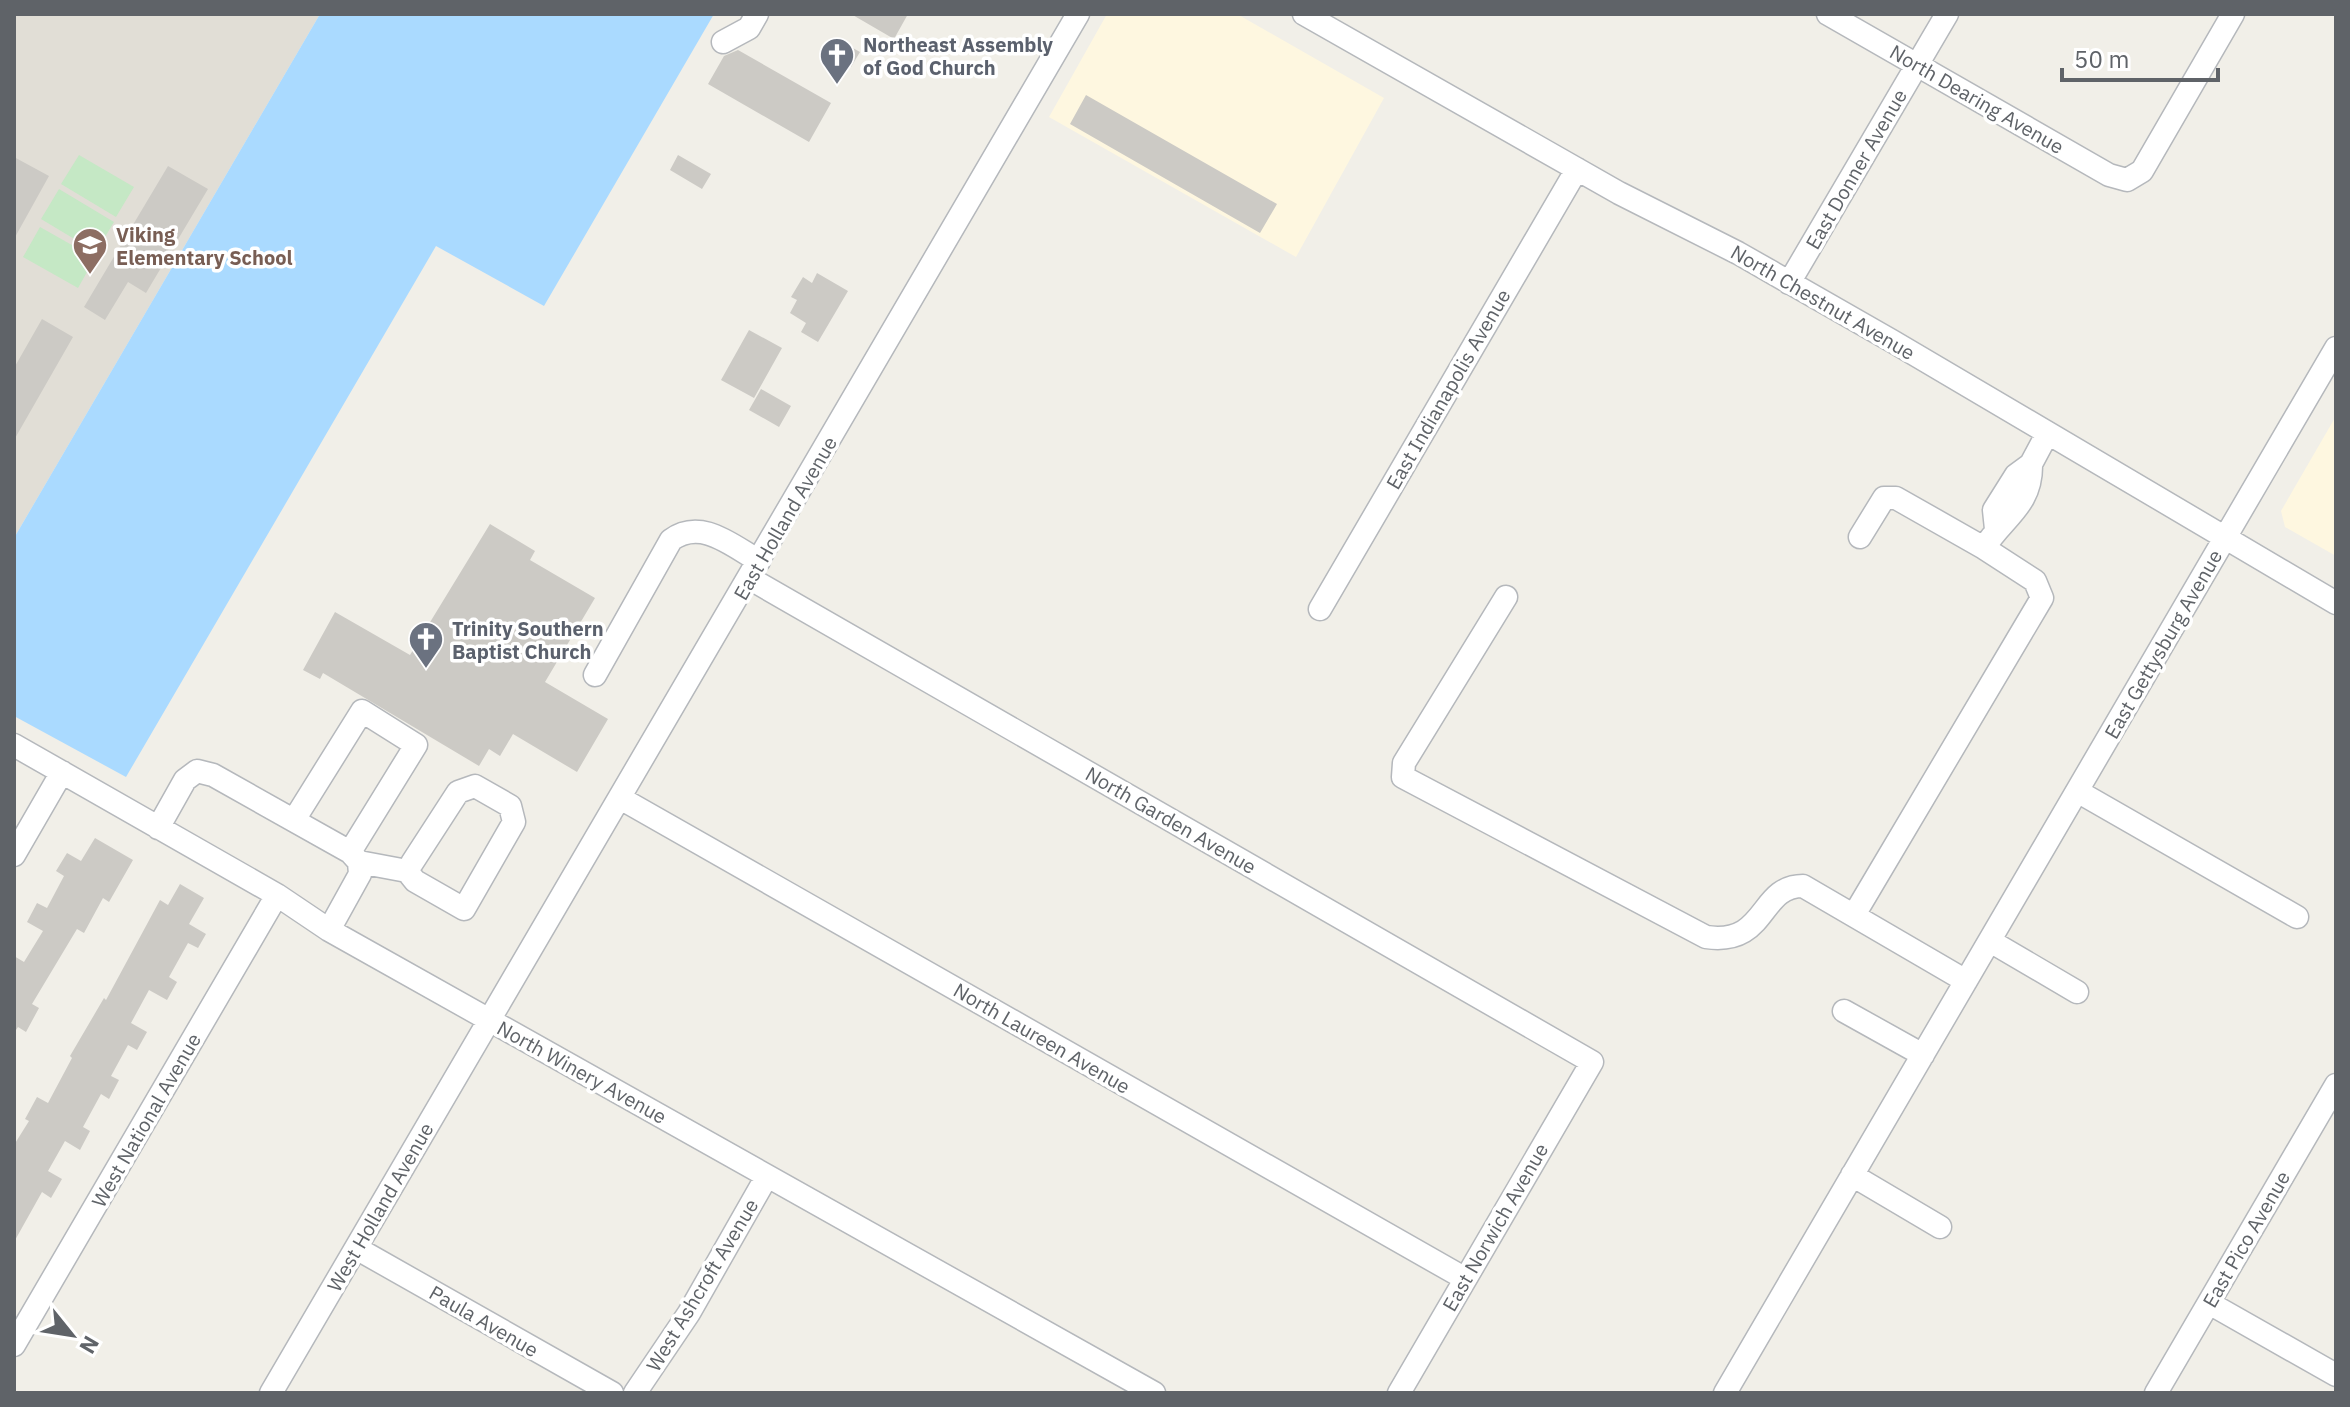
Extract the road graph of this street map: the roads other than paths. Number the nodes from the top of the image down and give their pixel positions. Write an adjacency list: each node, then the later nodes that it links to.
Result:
1 (757, 14): 7 (street)
2 (1078, 14): 16 (street, East Holland Avenue)
3 (1304, 14): 9 (street, North Chestnut Avenue)
4 (1828, 14): 8 (street, North Dearing Avenue)
5 (1947, 14): 8 (street, East Donner Avenue)
6 (2233, 14): 8 (street, North Dearing Avenue)
7 (723, 42)
8 (1917, 65): 10 (street, East Donner Avenue)
9 (1577, 169): 10 (street, North Chestnut Avenue); 19 (street, East Indianapolis Avenue)
10 (1789, 283): 12 (street, North Chestnut Avenue)
11 (2336, 348): 13 (street, East Gettysburg Avenue)
12 (2047, 434): 13 (street, North Chestnut Avenue); 15 (street)
13 (2227, 536): 18 (street, North Chestnut Avenue); 23 (street, East Gettysburg Avenue)
14 (1860, 537): 15 (street)
15 (1990, 538): 31 (street)
16 (754, 570): 20 (street, North Garden Avenue); 24 (street, East Holland Avenue); 40 (street, North Garden Avenue)
17 (1506, 597): 31 (street)
18 (2336, 603)
19 (1320, 609)
20 (595, 675)
21 (14, 745): 22 (street, North Winery Avenue)
22 (62, 772): 26 (street, North Winery Avenue); 27 (street)
23 (2077, 791): 32 (street); 34 (street, East Gettysburg Avenue)
24 (620, 798): 38 (street, East Holland Avenue); 46 (street, North Laureen Avenue)
25 (294, 820): 26 (street); 28 (street); 28 (street)
26 (158, 828): 30 (street, North Winery Avenue)
27 (14, 855)
28 (355, 857): 29 (street); 33 (street)
29 (412, 863)
30 (277, 895): 33 (street, North Winery Avenue); 48 (street, West National Avenue)
31 (1854, 915): 35 (street)
32 (2297, 917)
33 (329, 930): 38 (street, North Winery Avenue)
34 (1990, 941): 35 (street, East Gettysburg Avenue); 36 (street)
35 (1966, 981): 39 (street, East Gettysburg Avenue)
36 (2077, 992)
37 (1844, 1011): 39 (street)
38 (489, 1020): 43 (street, North Winery Avenue); 45 (street, West Holland Avenue)
39 (1923, 1055): 42 (street, East Gettysburg Avenue)
40 (1592, 1062): 46 (street, East Norwich Avenue)
41 (2336, 1085): 47 (street, East Pico Avenue)
42 (1852, 1175): 44 (street); 55 (street, East Gettysburg Avenue)
43 (767, 1176): 52 (street, West Ashcroft Avenue); 53 (street, North Winery Avenue)
44 (1940, 1227)
45 (356, 1248): 50 (street, West Holland Avenue); 51 (street, Paula Avenue)
46 (1464, 1278): 54 (street, East Norwich Avenue)
47 (2209, 1303): 49 (street); 56 (street, East Pico Avenue)
48 (14, 1345)
49 (2336, 1375)
50 (271, 1393)
51 (612, 1393)
52 (635, 1393)
53 (1154, 1393)
54 (1399, 1393)
55 (1725, 1393)
56 (2156, 1393)

